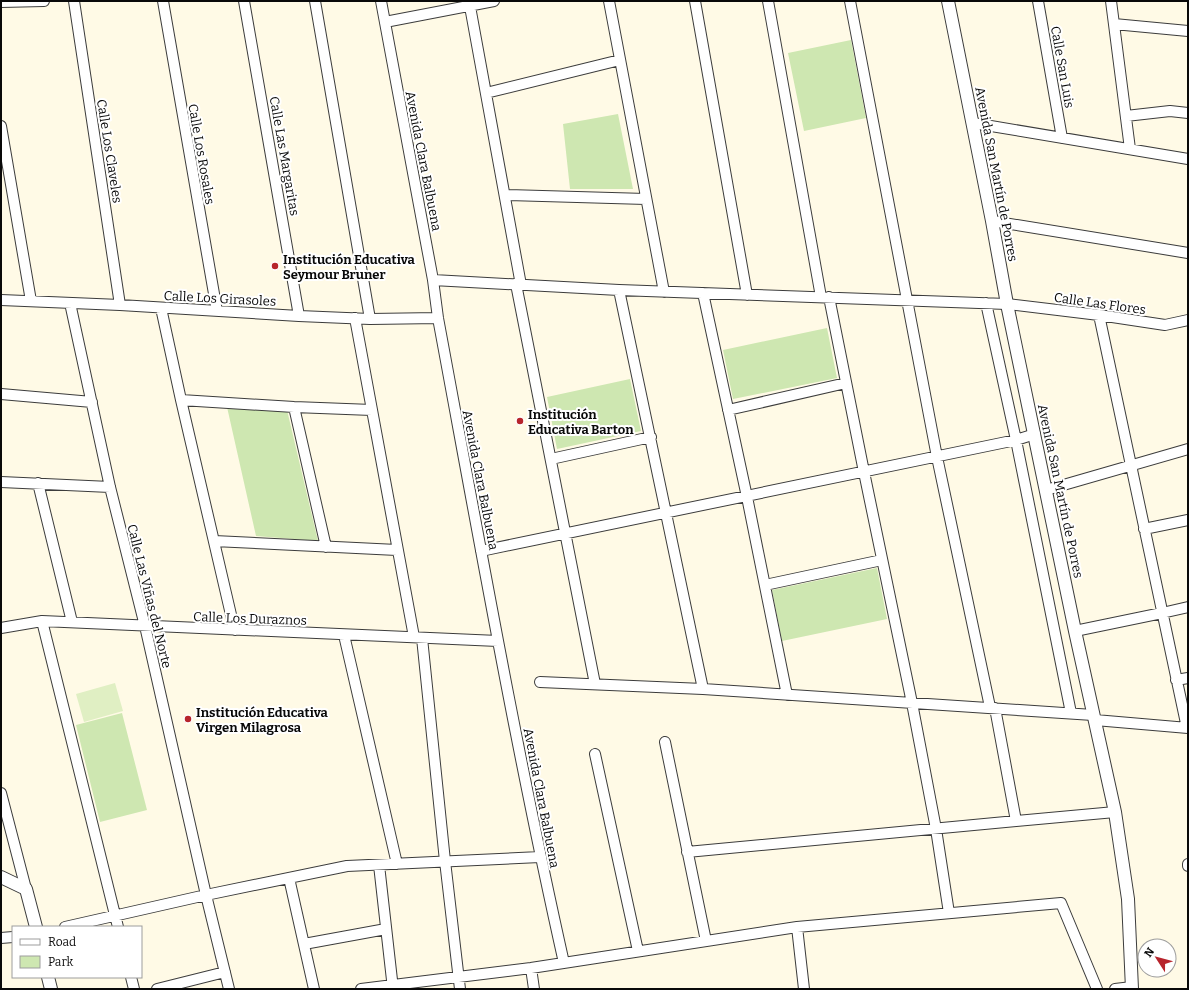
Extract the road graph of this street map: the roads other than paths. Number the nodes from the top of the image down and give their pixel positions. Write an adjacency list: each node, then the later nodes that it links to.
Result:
1 (44, 1): 15 (street)
2 (74, 1): 46 (street, Calle Los Claveles)
3 (163, 1): 48 (street, Calle Los Rosales)
4 (244, 1): 50 (street, Calle Las Margaritas)
5 (316, 1): 53 (street)
6 (381, 1): 17 (street, Avenida Clara Balbuena)
7 (494, 1): 16 (street)
8 (609, 1): 20 (street)
9 (695, 1): 38 (street)
10 (768, 1): 39 (street)
11 (850, 1): 41 (street)
12 (948, 1): 24 (street, Avenida San Martín de Porres)
13 (1038, 1): 26 (street, Calle San Luis)
14 (1111, 1): 18 (street)
15 (1, 2)
16 (470, 3): 17 (street); 21 (street)
17 (385, 22): 33 (street, Avenida Clara Balbuena)
18 (1114, 24): 19 (street); 23 (street)
19 (1188, 31)
20 (620, 60): 21 (street); 30 (street)
21 (486, 93): 29 (street)
22 (1188, 113): 23 (street)
23 (1126, 116): 27 (street)
24 (973, 123): 26 (street); 31 (street, Avenida San Martín de Porres)
25 (1, 126): 42 (street)
26 (1062, 138): 27 (street)
27 (1130, 149): 28 (street)
28 (1188, 159)
29 (505, 195): 30 (street); 34 (street)
30 (646, 200): 36 (street)
31 (992, 221): 32 (street); 45 (street, Avenida San Martín de Porres)
32 (1188, 253)
33 (433, 280): 34 (street, Calle Las Flores); 52 (street, Avenida Clara Balbuena)
34 (519, 285): 35 (street, Calle Las Flores); 67 (street)
35 (619, 290): 36 (street, Calle Las Flores); 63 (street)
36 (664, 292): 37 (street, Calle Las Flores)
37 (703, 293): 38 (street, Calle Las Flores); 61 (street)
38 (747, 294): 39 (street, Calle Las Flores)
39 (825, 297): 41 (street, Calle Las Flores); 55 (street)
40 (1, 300): 42 (street, Calle Los Girasoles)
41 (907, 300): 44 (street, Calle Las Flores); 66 (street)
42 (31, 301): 43 (street, Calle Los Girasoles)
43 (70, 303): 46 (street, Calle Los Girasoles); 58 (street, Calle Las Viñas del Norte)
44 (986, 303): 45 (street, Calle Las Flores); 64 (street)
45 (1007, 304): 49 (street, Calle Las Flores); 62 (street, Avenida San Martín de Porres)
46 (120, 305): 47 (street, Calle Los Girasoles)
47 (161, 308): 48 (street, Calle Los Girasoles); 57 (street)
48 (217, 311): 50 (street, Calle Los Girasoles)
49 (1099, 315): 54 (street, Calle Las Flores); 68 (street)
50 (299, 316): 51 (street, Calle Los Girasoles)
51 (355, 318): 53 (street, Calle Los Girasoles); 60 (street)
52 (438, 318): 53 (street, Calle Los Girasoles); 82 (street, Avenida Clara Balbuena)
53 (370, 319)
54 (1188, 320)
55 (846, 383): 61 (street); 69 (street)
56 (1, 394): 58 (street)
57 (181, 400): 59 (street); 79 (street)
58 (92, 402): 72 (street, Calle Las Viñas del Norte)
59 (294, 406): 60 (street); 80 (street)
60 (372, 410): 81 (street)
61 (728, 410): 74 (street)
62 (1035, 434): 64 (street); 73 (street, Avenida San Martín de Porres)
63 (651, 438): 67 (street); 75 (street)
64 (1016, 440): 66 (street); 104 (street)
65 (1188, 449): 68 (street)
66 (937, 457): 69 (street); 103 (street)
67 (551, 459): 78 (street)
68 (1131, 466): 73 (street); 77 (street)
69 (864, 472): 74 (street); 83 (street)
70 (1, 482): 71 (street)
71 (38, 483): 72 (street); 88 (street)
72 (110, 487): 89 (street, Calle Las Viñas del Norte)
73 (1046, 490): 92 (street, Avenida San Martín de Porres)
74 (747, 497): 75 (street); 84 (street)
75 (667, 513): 78 (street); 100 (street)
76 (1188, 520): 77 (street)
77 (1144, 529): 86 (street)
78 (566, 534): 82 (street); 99 (street)
79 (214, 541): 80 (street); 91 (street)
80 (326, 547): 81 (street)
81 (397, 550): 94 (street)
82 (481, 551): 95 (street, Avenida Clara Balbuena)
83 (882, 560): 84 (street); 102 (street)
84 (765, 585): 101 (street)
85 (1188, 607): 86 (street)
86 (1162, 613): 92 (street); 97 (street)
87 (42, 621): 88 (street, Calle Los Duraznos); 90 (street, Calle Los Duraznos); 123 (street)
88 (72, 622): 89 (street, Calle Los Duraznos)
89 (145, 626): 91 (street, Calle Los Duraznos); 121 (street, Calle Las Viñas del Norte)
90 (1, 628)
91 (235, 630): 93 (street, Calle Los Duraznos)
92 (1075, 631): 105 (street, Avenida San Martín de Porres)
93 (344, 635): 94 (street, Calle Los Duraznos); 116 (street)
94 (418, 638): 95 (street, Calle Los Duraznos); 115 (street)
95 (498, 641): 114 (street, Avenida Clara Balbuena)
96 (1188, 678): 97 (street)
97 (1176, 680): 106 (street)
98 (540, 682): 99 (street)
99 (595, 684): 100 (street)
100 (703, 689): 101 (street)
101 (787, 695): 102 (street)
102 (912, 703): 103 (street); 112 (street)
103 (993, 708): 104 (street); 111 (street)
104 (1071, 713): 105 (street)
105 (1094, 718): 106 (street); 110 (street, Avenida San Martín de Porres)
106 (1187, 728)
107 (665, 742): 113 (street)
108 (595, 754): 133 (street)
109 (1, 793): 120 (street)
110 (1115, 812): 111 (street); 141 (street, Avenida San Martín de Porres)
111 (1016, 821): 112 (street)
112 (936, 829): 113 (street); 122 (street)
113 (688, 852): 131 (street)
114 (540, 857): 115 (street); 134 (street, Avenida Clara Balbuena)
115 (445, 862): 116 (street); 137 (street)
116 (397, 864): 117 (street)
117 (379, 865): 119 (street); 128 (street)
118 (1, 877): 120 (street)
119 (289, 878): 121 (street); 132 (street)
120 (26, 889): 124 (street)
121 (206, 895): 123 (street); 136 (street, Calle Las Viñas del Norte)
122 (949, 913): 127 (street); 151 (street)
123 (115, 916): 125 (street); 126 (street)
124 (36, 926)
125 (70, 926)
126 (118, 926)
127 (797, 927): 131 (street); 150 (street)
128 (386, 929): 132 (street); 140 (street)
129 (12, 937): 130 (street)
130 (1, 938)
131 (706, 941): 133 (street)
132 (304, 944): 146 (street)
133 (638, 952): 134 (street)
134 (564, 963): 135 (street)
135 (530, 968): 137 (street); 149 (street)
136 (225, 972): 144 (street); 145 (street, Calle Las Viñas del Norte)
137 (459, 977): 140 (street); 148 (street)
138 (48, 978): 142 (street)
139 (131, 978): 143 (street)
140 (393, 987): 147 (street)
141 (1132, 988): 152 (street)
142 (51, 989)
143 (134, 989)
144 (157, 989)
145 (229, 989)
146 (314, 989)
147 (361, 989)
148 (460, 989)
149 (534, 989)
150 (804, 989)
151 (1097, 989)
152 (1115, 989)

